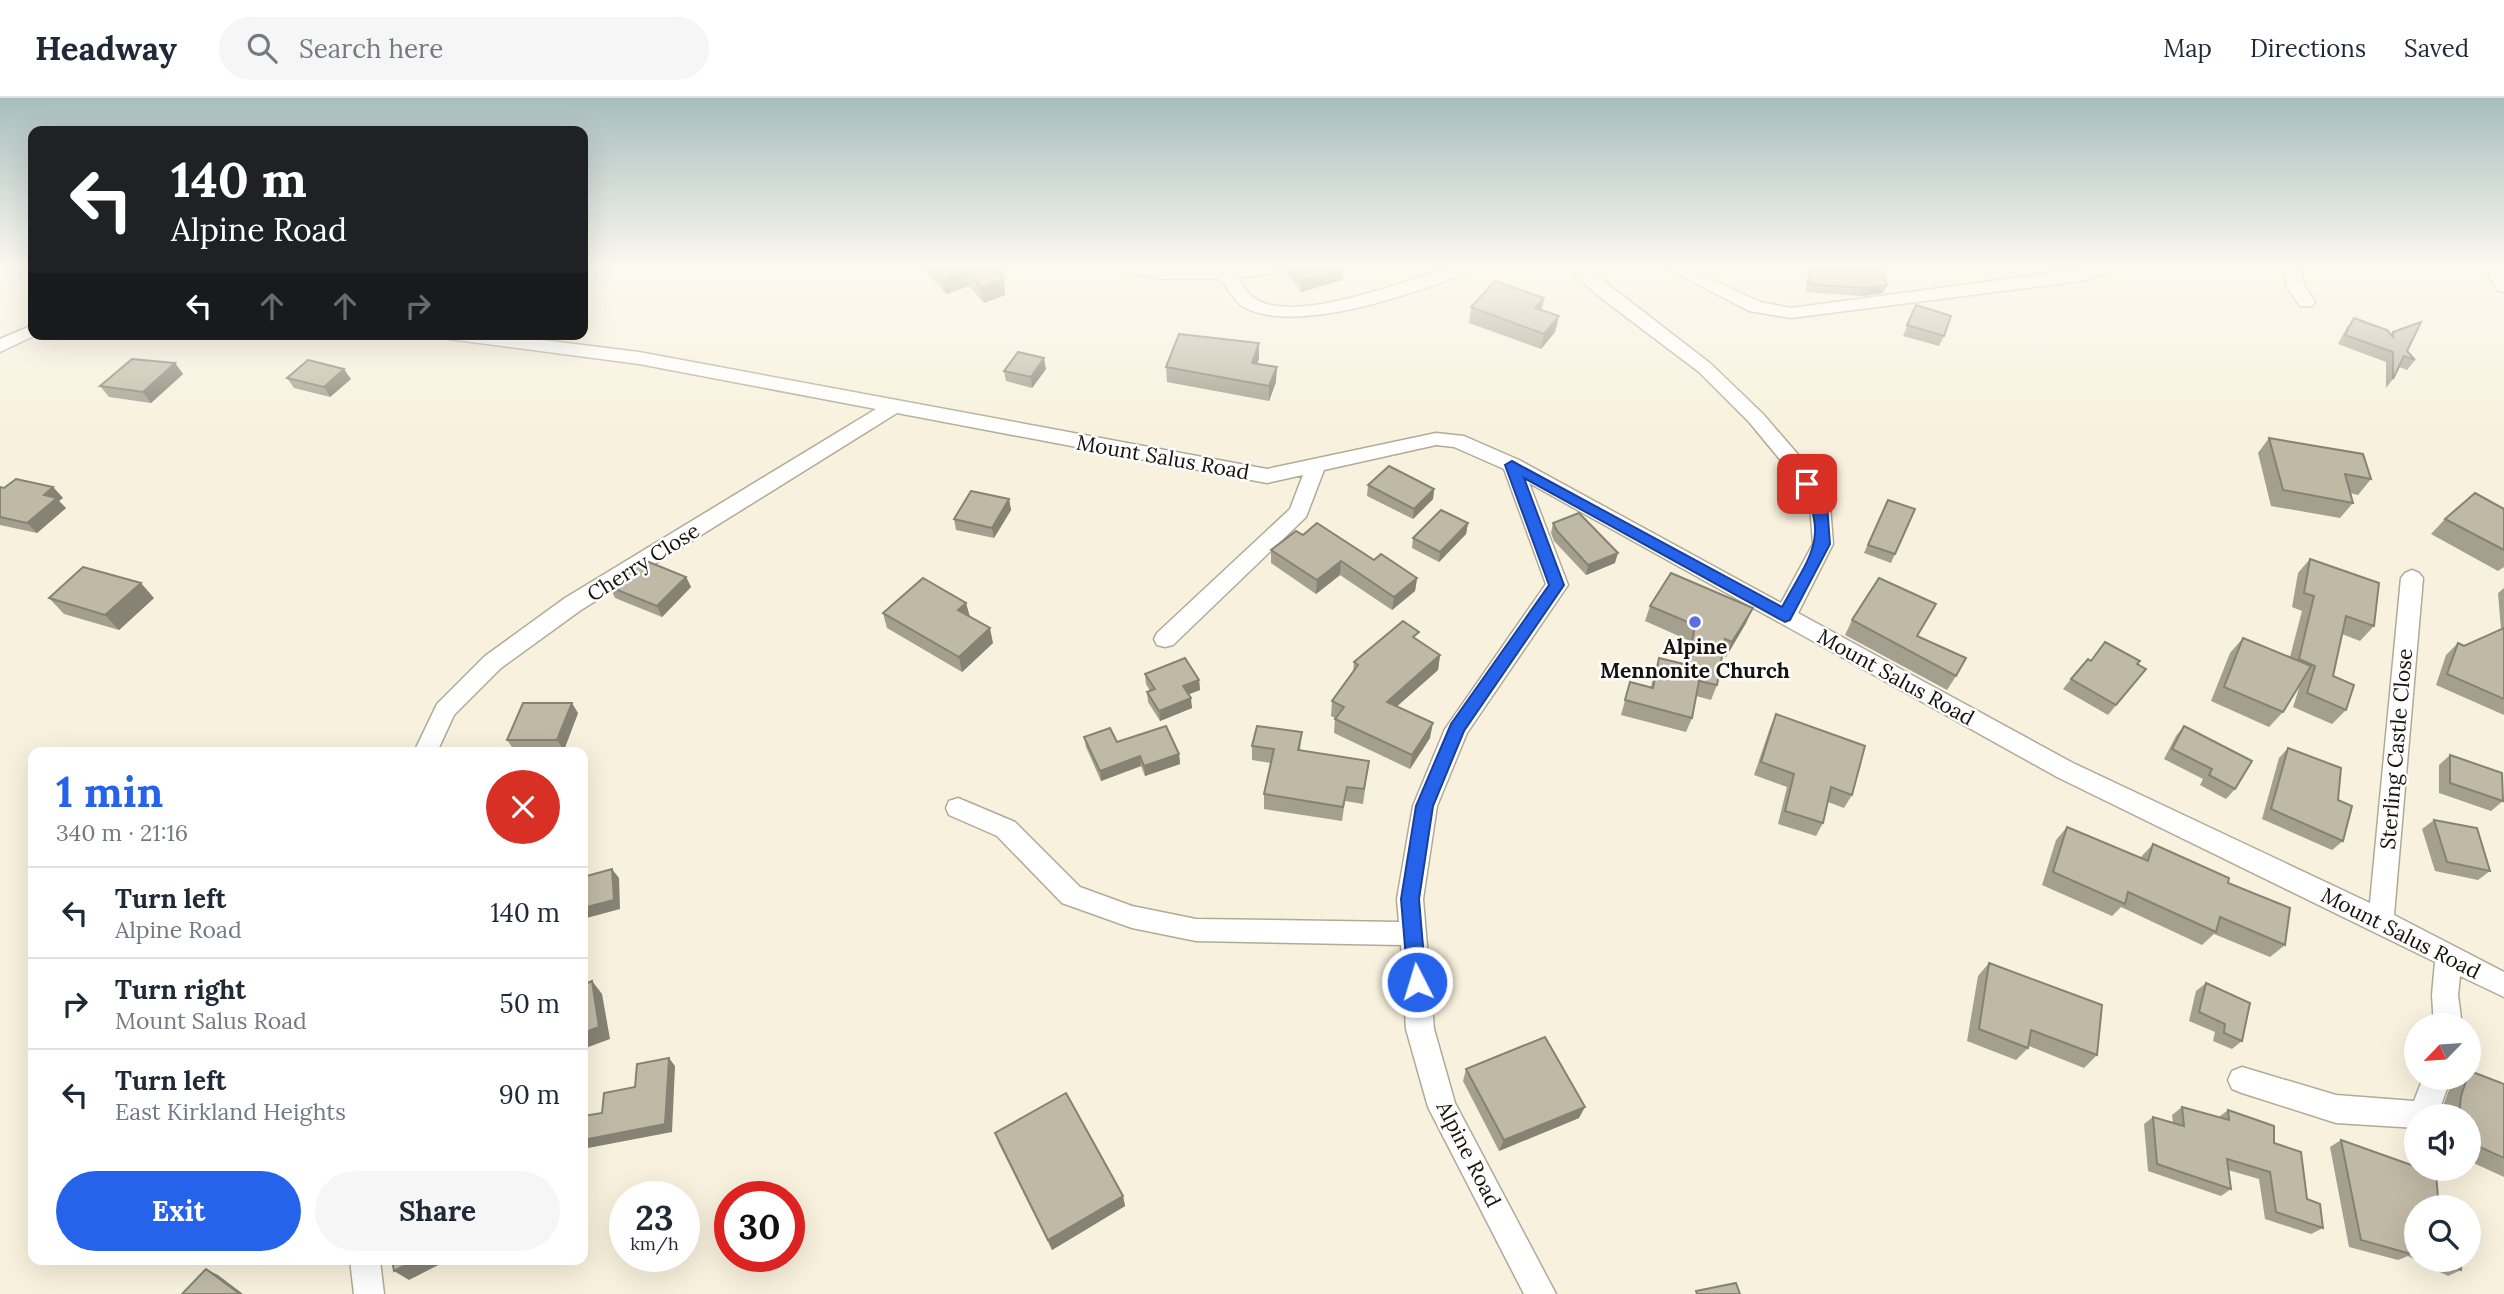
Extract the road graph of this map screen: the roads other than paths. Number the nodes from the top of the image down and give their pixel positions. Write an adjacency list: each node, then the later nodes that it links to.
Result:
1 (1646, 324): 9 (street)
2 (28, 332): 4 (street)
3 (496, 340): 5 (street, Mount Salus Road)
4 (0, 346)
5 (893, 407): 7 (street, Mount Salus Road); 11 (street, Cherry Close)
6 (1512, 465): 7 (street, Mount Salus Road); 9 (street, Mount Salus Road); 14 (street, Alpine Road)
7 (1316, 466): 10 (street)
8 (2412, 578): 13 (street, Sterling Castle Close)
9 (1785, 616): 13 (street, Mount Salus Road)
10 (1165, 639)
11 (428, 747)
12 (958, 808): 14 (street)
13 (2381, 921): 15 (street, Mount Salus Road)
14 (1413, 934): 22 (street, Alpine Road)
15 (2449, 957): 16 (street, Mount Salus Road); 17 (street)
16 (2504, 985)
17 (2447, 1013)
18 (2242, 1080): 19 (street)
19 (2432, 1090)
20 (366, 1265): 21 (street)
21 (369, 1294)
22 (1541, 1294)

